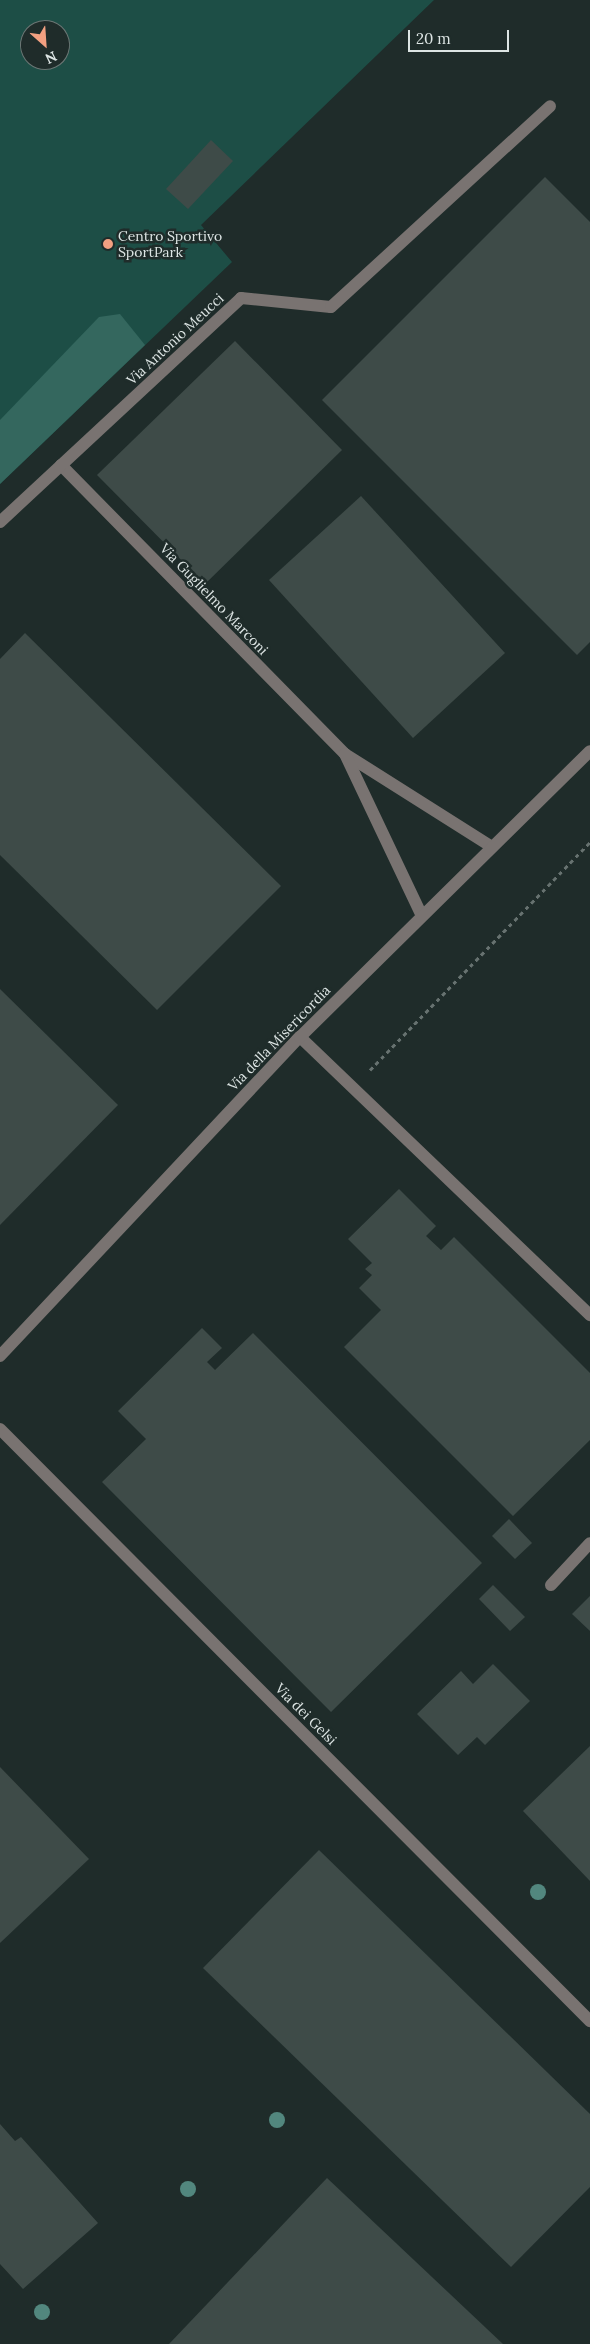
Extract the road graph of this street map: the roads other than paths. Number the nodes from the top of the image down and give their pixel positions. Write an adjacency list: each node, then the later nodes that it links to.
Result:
1 (550, 106): 2 (street, Via Antonio Meucci)
2 (61, 465): 3 (street, Via Antonio Meucci); 5 (street, Via Guglielmo Marconi)
3 (0, 522)
4 (590, 750): 6 (street, Via della Misericordia)
5 (345, 754): 6 (street, Via Guglielmo Marconi); 7 (street, Via Guglielmo Marconi)
6 (492, 847): 7 (street, Via della Misericordia)
7 (422, 916): 8 (street, Via della Misericordia)
8 (300, 1037): 9 (street); 10 (street, Via della Misericordia)
9 (590, 1315)
10 (0, 1356)
11 (0, 1429): 14 (street, Via dei Gelsi)
12 (590, 1543): 13 (street)
13 (551, 1584)
14 (590, 2021)

